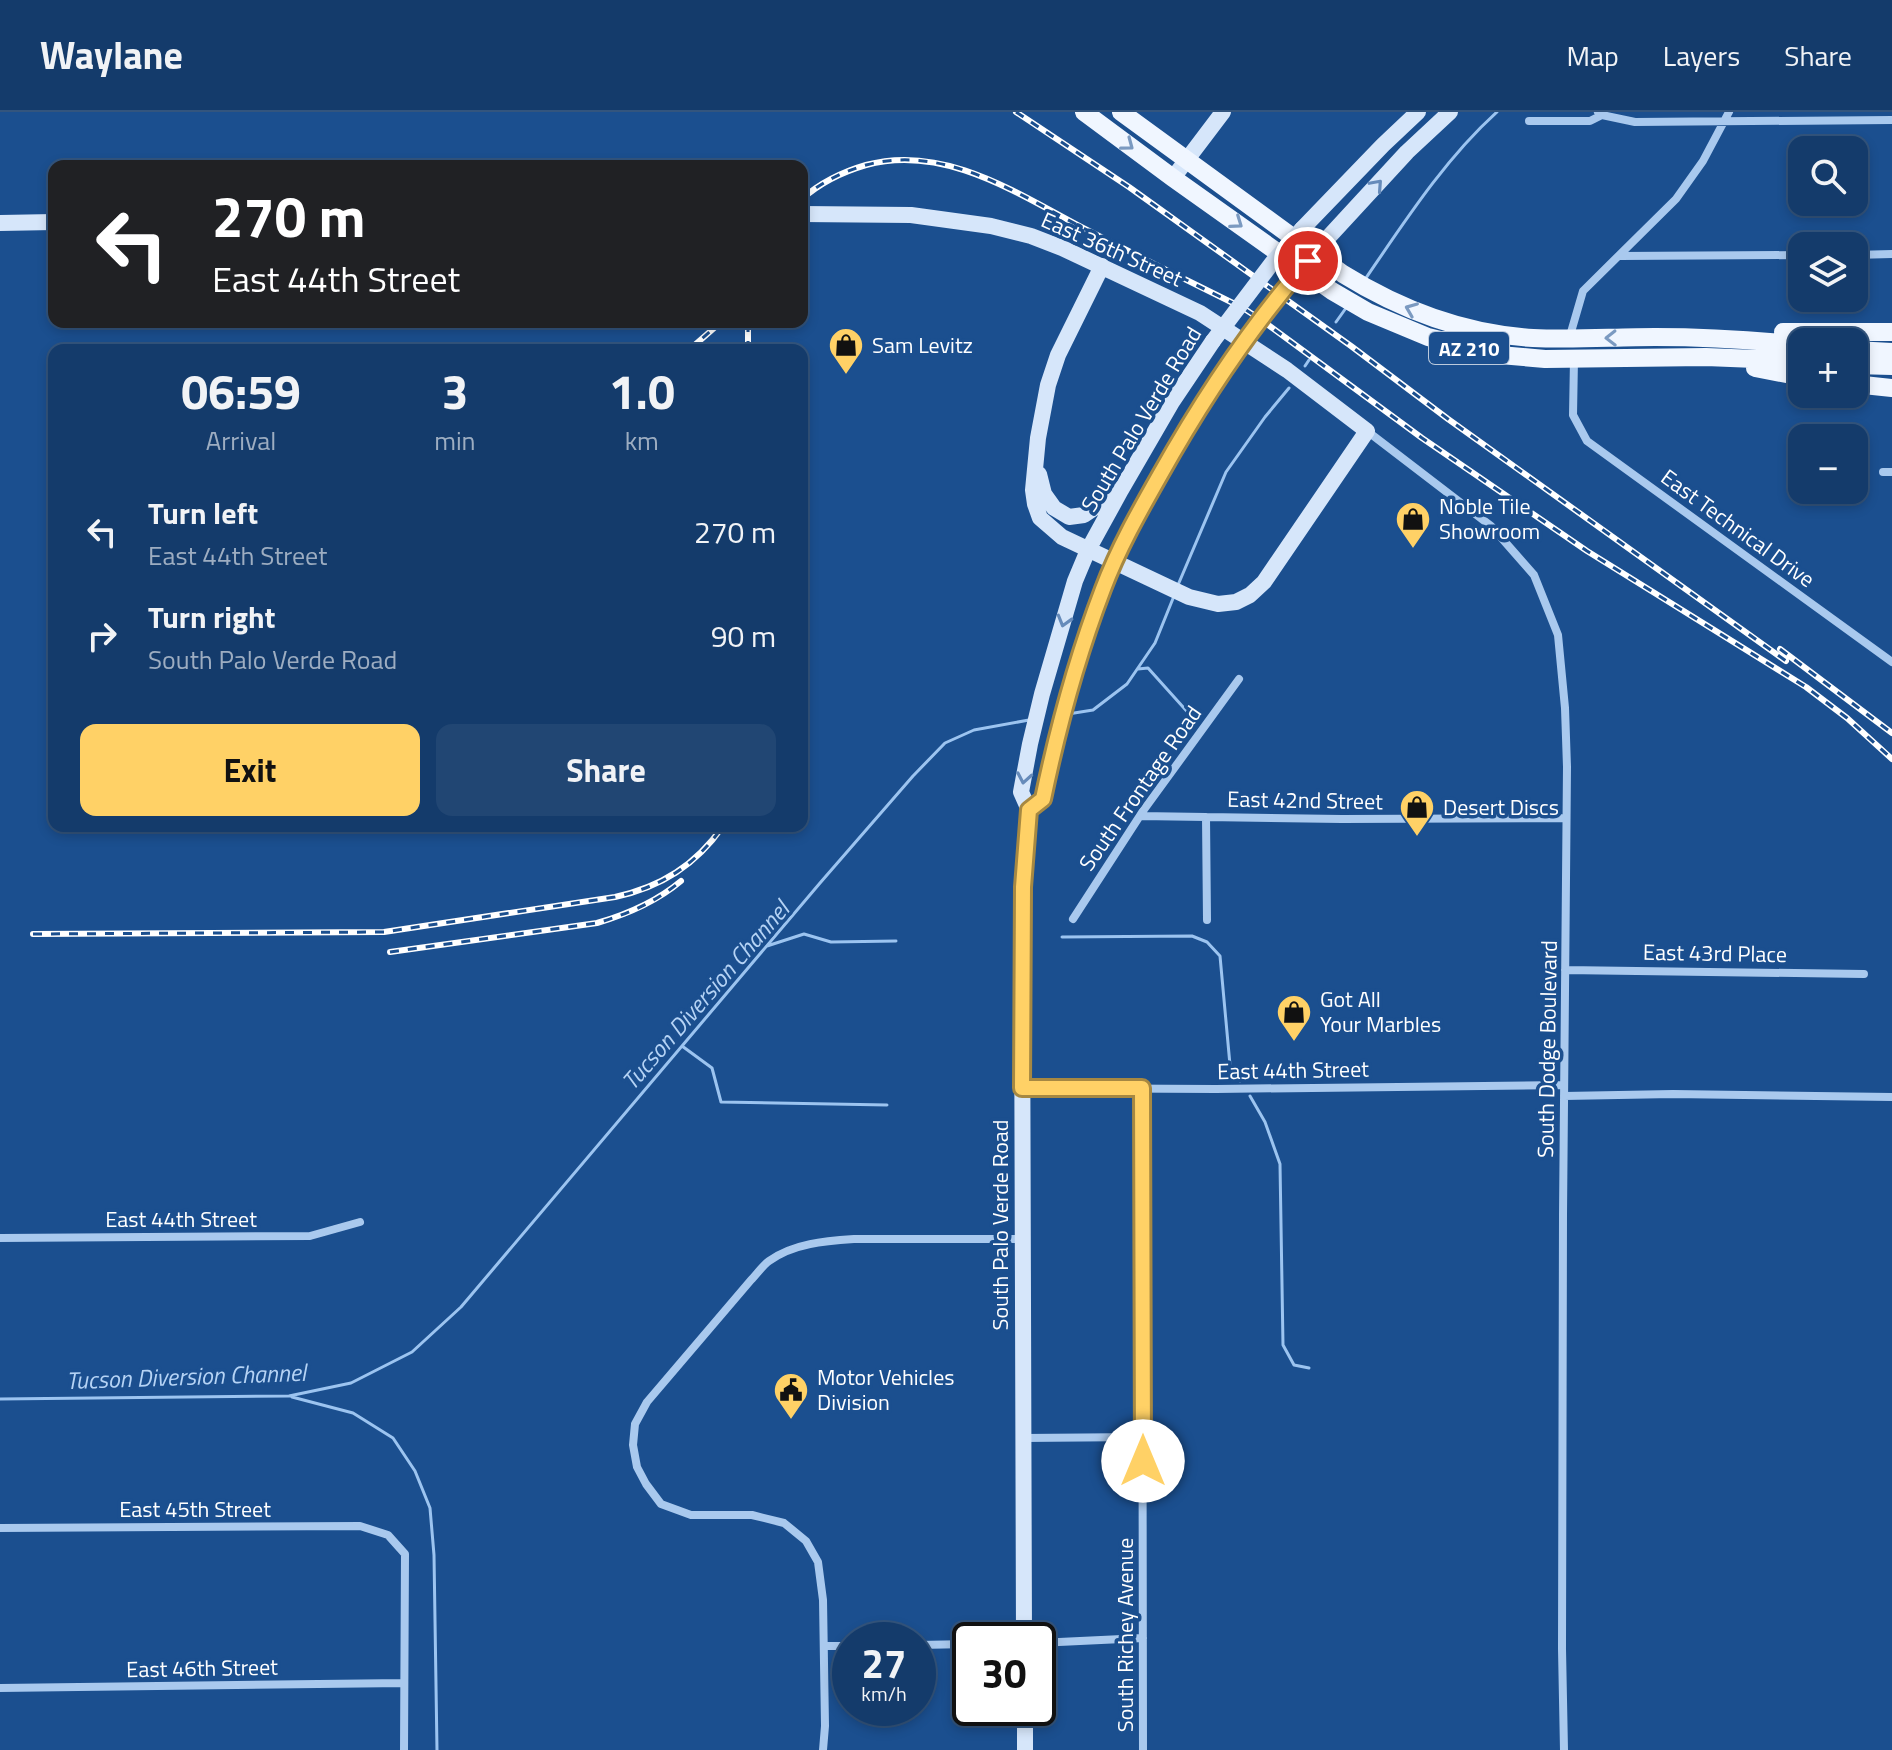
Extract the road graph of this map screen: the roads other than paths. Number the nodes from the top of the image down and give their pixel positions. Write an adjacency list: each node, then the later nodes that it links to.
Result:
1 (1084, 112): 12 (main road, AZ 210, one-way to 12)
2 (1121, 112): 11 (main road, AZ 210)
3 (1223, 112): 11 (main road)
4 (1418, 112): 38 (main road, South Palo Verde Road, bridge)
5 (1450, 112): 40 (main road, South Palo Verde Road, one-way to 5, bridge)
6 (1729, 112): 10 (street)
7 (1600, 113): 9 (street); 10 (street)
8 (1892, 120): 10 (street)
9 (1529, 121)
10 (1725, 122): 19 (street)
11 (1186, 160): 12 (main road); 24 (main road, AZ 210, one-way to 11)
12 (1173, 178): 21 (main road, AZ 210, one-way to 21)
13 (808, 214): 20 (main road, East 36th Street)
14 (48, 222): 15 (main road)
15 (0, 223)
16 (1892, 254): 18 (street)
17 (1788, 255): 19 (street)
18 (1868, 255)
19 (1620, 256): 24 (street)
20 (1102, 266): 36 (main road, East 36th Street); 37 (main road)
21 (1387, 321): 24 (main road); 28 (main road, AZ 210)
22 (1892, 332): 23 (main road)
23 (1654, 337): 24 (main road, AZ 210, one-way to 24); 25 (main road, AZ 210)
24 (1569, 339)
25 (1788, 344)
26 (1868, 351): 27 (main road)
27 (1892, 352)
28 (1574, 359): 29 (main road, AZ 210); 41 (street, East Technical Drive)
29 (1653, 359): 30 (main road, AZ 210); 33 (main road)
30 (1788, 360)
31 (1868, 365): 32 (main road)
32 (1892, 366)
33 (1788, 374)
34 (1868, 385): 35 (main road)
35 (1892, 388)
36 (1367, 431): 40 (main road); 46 (street, South Dodge Boulevard)
37 (1036, 465): 38 (main road); 39 (main road)
38 (1121, 490): 39 (main road, South Palo Verde Road)
39 (1088, 550): 40 (main road); 43 (main road, South Palo Verde Road, one-way to 43)
40 (1114, 563): 43 (main road, South Palo Verde Road)
41 (1892, 662)
42 (1239, 679): 44 (street, South Frontage Road)
43 (1029, 810): 52 (main road, South Palo Verde Road)
44 (1140, 816): 45 (street, East 42nd Street); 47 (street, South Frontage Road)
45 (1206, 817): 46 (street, East 42nd Street); 48 (street)
46 (1566, 818): 49 (street, South Dodge Boulevard)
47 (1073, 919)
48 (1207, 920)
49 (1565, 970): 50 (street, East 43rd Place); 51 (street, South Dodge Boulevard)
50 (1864, 974)
51 (1564, 1085): 53 (street, East 44th Street); 54 (street, South Dodge Boulevard)
52 (1022, 1088): 53 (street, East 44th Street); 58 (main road, South Palo Verde Road)
53 (1142, 1088): 59 (street, South Richey Avenue)
54 (1564, 1096): 55 (street); 74 (street, South Dodge Boulevard)
55 (1892, 1097)
56 (360, 1222): 57 (street, East 44th Street)
57 (0, 1238)
58 (1022, 1239): 60 (main road, South Palo Verde Road); 65 (street)
59 (1143, 1437): 60 (street); 63 (street, South Richey Avenue)
60 (1022, 1438): 62 (main road, South Palo Verde Road)
61 (0, 1528): 67 (street, East 45th Street)
62 (1024, 1622)
63 (1143, 1638): 64 (street); 73 (street, South Richey Avenue)
64 (1056, 1642)
65 (824, 1646): 66 (street); 71 (street)
66 (832, 1646)
67 (404, 1683): 68 (street, East 46th Street); 70 (street)
68 (0, 1688)
69 (1025, 1726): 72 (main road)
70 (404, 1750)
71 (823, 1750)
72 (1025, 1750)
73 (1143, 1750)
74 (1564, 1750)

